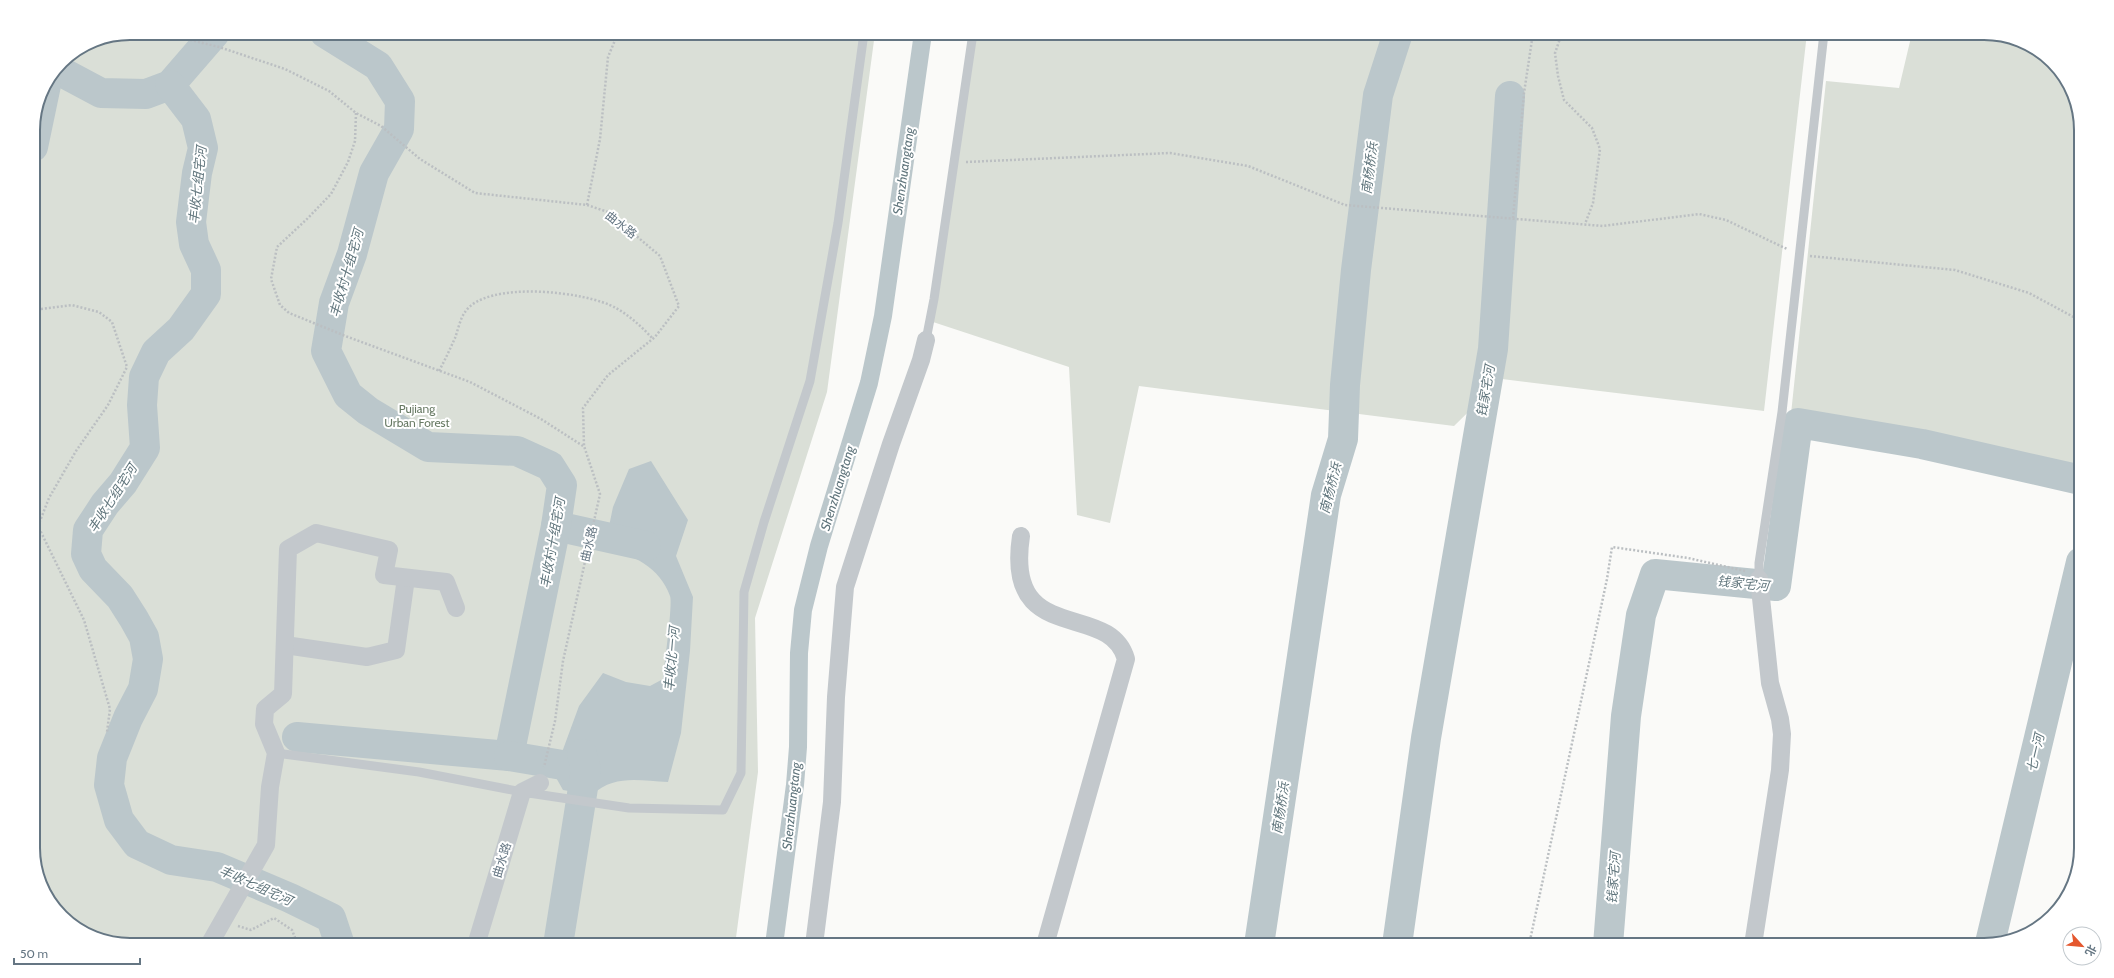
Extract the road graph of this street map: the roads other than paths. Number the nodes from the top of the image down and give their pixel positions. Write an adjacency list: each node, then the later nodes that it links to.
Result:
1 (863, 40): 12 (lane)
2 (972, 40): 4 (lane)
3 (1823, 40): 7 (lane)
4 (926, 340): 15 (street)
5 (1021, 536): 16 (street)
6 (406, 578): 8 (street); 9 (street); 9 (street)
7 (1759, 582): 17 (street)
8 (456, 608)
9 (285, 645): 10 (street)
10 (276, 753): 12 (lane); 13 (street)
11 (540, 783): 12 (street)
12 (522, 792): 14 (street, 曲水路)
13 (213, 938)
14 (478, 938)
15 (815, 938)
16 (1047, 938)
17 (1754, 938)

